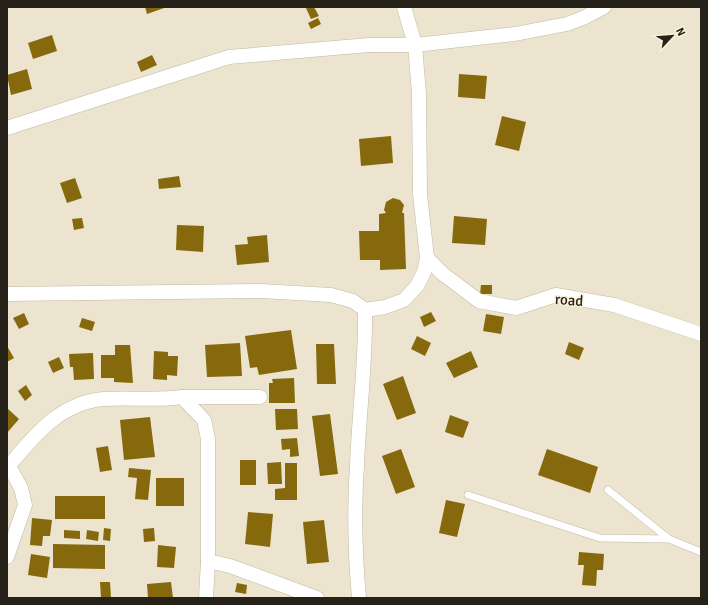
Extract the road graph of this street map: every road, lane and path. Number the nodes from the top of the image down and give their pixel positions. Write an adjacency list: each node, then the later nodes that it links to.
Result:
1 (404, 7): 3 (street)
2 (604, 7): 3 (street)
3 (415, 45): 4 (street); 5 (street)
4 (7, 128)
5 (427, 258): 7 (street); 8 (street, road)
6 (7, 294): 7 (street)
7 (364, 310): 20 (street)
8 (701, 334)
9 (182, 397): 10 (street); 11 (street); 17 (street)
10 (260, 397)
11 (8, 467): 16 (street)
12 (608, 490): 14 (lane)
13 (468, 495): 14 (lane)
14 (669, 539): 15 (lane)
15 (701, 552)
16 (7, 557)
17 (208, 561): 18 (street); 19 (street)
18 (206, 598)
19 (317, 598)
20 (359, 598)

